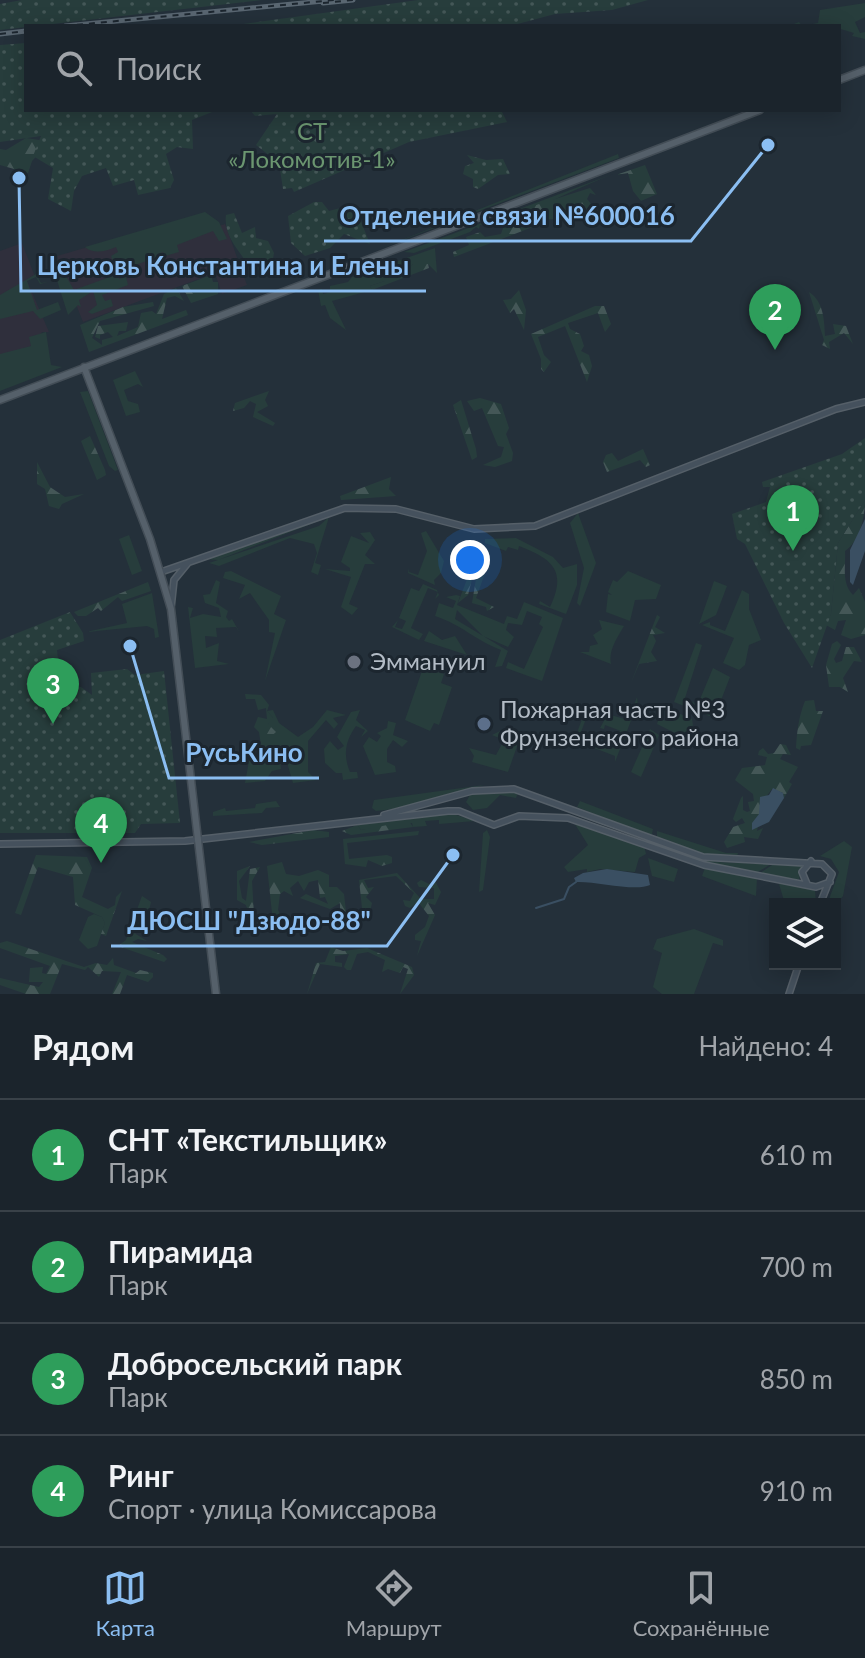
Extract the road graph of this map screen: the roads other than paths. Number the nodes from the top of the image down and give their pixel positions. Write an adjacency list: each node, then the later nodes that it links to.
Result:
1 (865, 70): 2 (main road)
2 (841, 79)
3 (755, 112): 4 (main road)
4 (84, 367): 5 (main road); 8 (main road)
5 (0, 400)
6 (865, 402): 7 (main road)
7 (191, 561): 8 (main road); 9 (main road)
8 (161, 572): 9 (main road)
9 (171, 609): 11 (main road)
10 (379, 817): 11 (main road); 13 (main road); 15 (main road)
11 (198, 840): 12 (main road); 20 (main road)
12 (0, 844)
13 (811, 861): 14 (main road); 15 (main road)
14 (830, 882): 16 (main road); 18 (main road)
15 (807, 885): 16 (main road)
16 (816, 887): 17 (main road)
17 (820, 898)
18 (823, 898)
19 (797, 970): 21 (main road)
20 (216, 994)
21 (789, 994)

